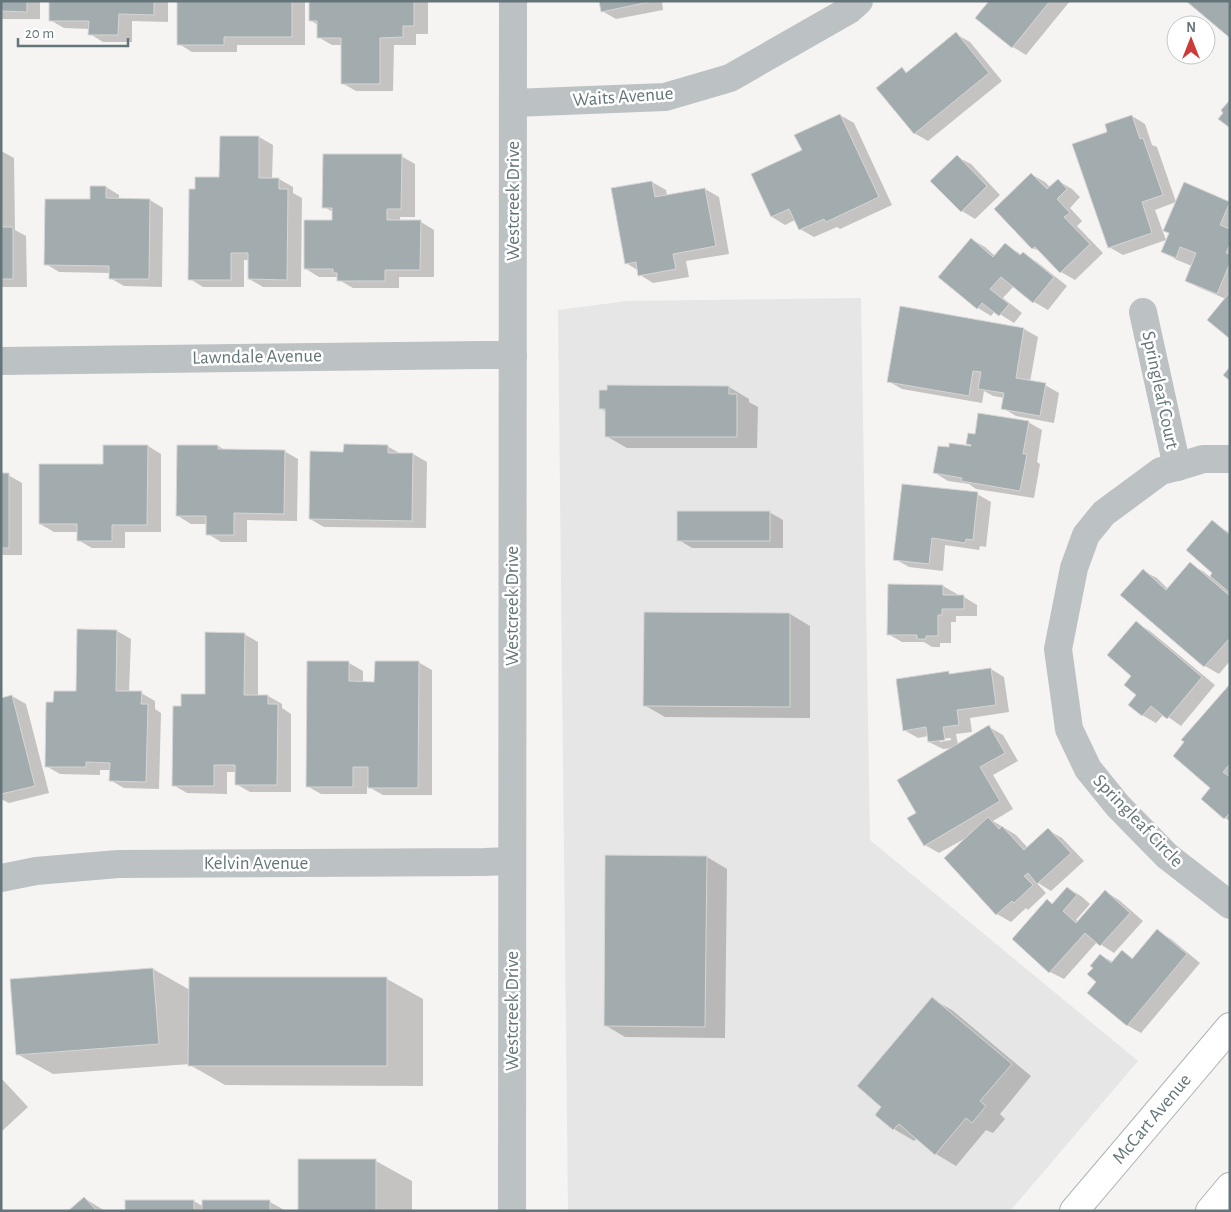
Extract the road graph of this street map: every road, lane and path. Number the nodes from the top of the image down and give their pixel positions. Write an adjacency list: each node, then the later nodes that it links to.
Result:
1 (513, 1): 3 (street, Westcreek Drive)
2 (859, 1): 3 (street, Waits Avenue)
3 (513, 103): 5 (street, Westcreek Drive)
4 (1143, 312): 8 (street, Springleaf Court)
5 (513, 355): 6 (street, Lawndale Avenue); 9 (street, Westcreek Drive)
6 (1, 361)
7 (1230, 459): 8 (street, Springleaf Circle)
8 (1177, 467): 11 (street, Springleaf Circle)
9 (512, 861): 10 (street, Kelvin Avenue); 14 (street, Westcreek Drive)
10 (1, 878)
11 (1230, 905)
12 (1230, 1027): 15 (main road, McCart Avenue)
13 (1230, 1188): 16 (main road)
14 (512, 1211)
15 (1074, 1211)
16 (1210, 1211)

